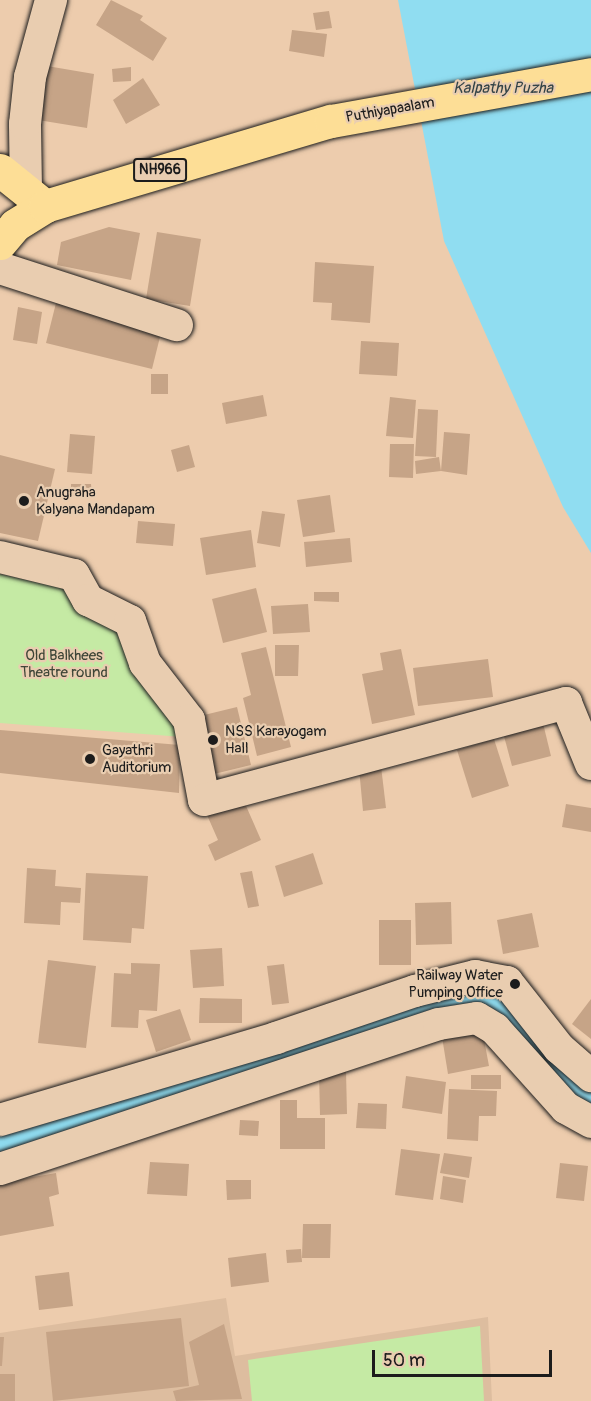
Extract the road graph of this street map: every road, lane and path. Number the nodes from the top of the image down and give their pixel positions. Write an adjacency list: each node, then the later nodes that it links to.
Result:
1 (51, 0): 4 (street)
2 (591, 74): 4 (main road, Puthiyapaalam / NH966)
3 (0, 170): 4 (main road)
4 (36, 198): 5 (main road, NH966)
5 (0, 243)
6 (0, 268): 7 (street)
7 (177, 325)
8 (0, 557): 9 (street)
9 (591, 764)
10 (591, 1076): 11 (street)
11 (0, 1120)
12 (591, 1122): 13 (street)
13 (0, 1169)

